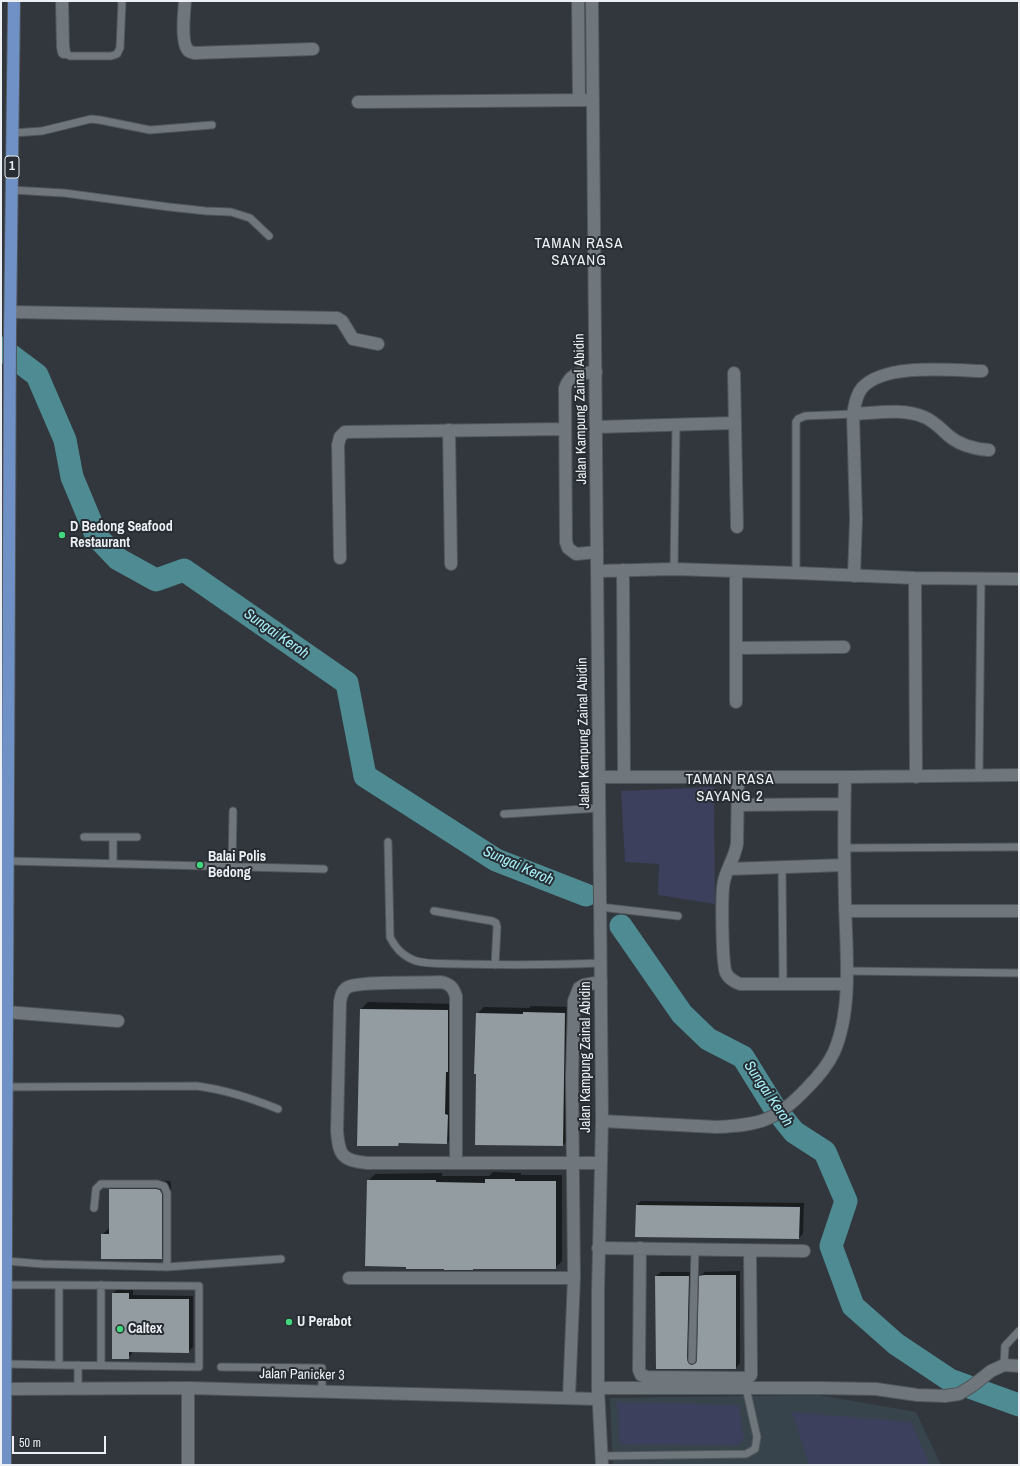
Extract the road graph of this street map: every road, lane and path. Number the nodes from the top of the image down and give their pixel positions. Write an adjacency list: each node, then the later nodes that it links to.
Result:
1 (14, 1): 13 (main road, 1)
2 (62, 1): 8 (street)
3 (122, 1): 8 (lane)
4 (185, 1): 7 (street)
5 (578, 1): 9 (street)
6 (592, 1): 10 (street, Jalan Kampung Zainal Abidin)
7 (313, 49)
8 (64, 52)
9 (579, 100): 10 (street); 11 (street)
10 (593, 100): 19 (street, Jalan Kampung Zainal Abidin)
11 (358, 102)
12 (212, 125): 13 (lane)
13 (13, 133): 14 (main road, 1)
14 (12, 190): 15 (lane); 16 (main road, 1)
15 (269, 236)
16 (11, 312): 17 (street); 28 (main road, 1)
17 (378, 344)
18 (982, 370): 21 (street)
19 (596, 372): 24 (street, Jalan Kampung Zainal Abidin); 25 (street)
20 (734, 373): 22 (street)
21 (853, 414): 27 (street); 38 (lane); 39 (street)
22 (734, 423): 23 (street); 29 (street)
23 (676, 424): 24 (street); 35 (lane)
24 (596, 427): 31 (street, Jalan Kampung Zainal Abidin)
25 (565, 429): 26 (street); 31 (street)
26 (448, 430): 32 (street); 33 (street)
27 (989, 450)
28 (5, 486): 30 (main road, 1)
29 (737, 527)
30 (5, 530): 43 (main road, 1)
31 (597, 552): 36 (street, Jalan Kampung Zainal Abidin)
32 (340, 558)
33 (451, 564)
34 (623, 570): 35 (street); 36 (street); 52 (street)
35 (674, 570): 37 (street)
36 (598, 571): 51 (street, Jalan Kampung Zainal Abidin)
37 (736, 572): 38 (street); 45 (street)
38 (796, 573): 39 (street)
39 (854, 576): 40 (street)
40 (915, 578): 41 (street); 50 (street)
41 (981, 579): 42 (street); 48 (lane)
42 (1019, 579)
43 (5, 644): 47 (main road, 1)
44 (844, 647): 45 (street)
45 (736, 648): 46 (street)
46 (736, 702)
47 (5, 771): 66 (main road, 1)
48 (979, 775): 49 (street); 50 (street)
49 (1019, 775)
50 (916, 776): 54 (street)
51 (600, 777): 52 (street); 57 (street, Jalan Kampung Zainal Abidin)
52 (624, 777): 53 (street)
53 (738, 777): 54 (street); 56 (street)
54 (845, 777): 55 (street)
55 (844, 804): 56 (street); 65 (street)
56 (738, 805): 72 (street)
57 (600, 808): 59 (lane); 74 (street, Jalan Kampung Zainal Abidin)
58 (233, 811): 69 (lane)
59 (504, 814)
60 (84, 837): 61 (lane)
61 (113, 837): 62 (lane); 67 (lane)
62 (138, 837)
63 (388, 842): 80 (lane)
64 (1019, 847): 65 (lane)
65 (845, 848): 68 (street)
66 (6, 855): 67 (lane); 73 (main road, 1)
67 (112, 864): 69 (lane)
68 (844, 865): 70 (street); 76 (street)
69 (232, 867): 71 (lane)
70 (782, 867): 72 (street); 85 (lane)
71 (324, 869)
72 (728, 869): 85 (street)
73 (4, 890): 84 (main road, 1)
74 (600, 907): 78 (lane); 79 (street, Jalan Kampung Zainal Abidin)
75 (434, 911): 80 (lane)
76 (845, 911): 77 (street); 81 (street)
77 (1019, 912)
78 (678, 916)
79 (601, 962): 80 (lane); 83 (street, Jalan Kampung Zainal Abidin)
80 (495, 965)
81 (846, 971): 82 (lane); 86 (street)
82 (1019, 973)
83 (601, 982): 91 (street, Jalan Kampung Zainal Abidin); 94 (street)
84 (4, 983): 87 (main road, 1)
85 (784, 984): 86 (street)
86 (846, 984): 91 (street)
87 (7, 1012): 88 (street); 89 (main road, 1)
88 (118, 1021)
89 (4, 1087): 90 (lane); 92 (main road, 1)
90 (278, 1109)
91 (602, 1122): 95 (street, Jalan Kampung Zainal Abidin)
92 (4, 1151): 103 (main road, 1)
93 (456, 1162): 93 (street); 94 (street)
94 (573, 1163): 95 (street); 106 (street)
95 (601, 1163): 97 (street, Jalan Kampung Zainal Abidin)
96 (94, 1208): 104 (lane)
97 (598, 1248): 98 (street); 125 (street, Jalan Kampung Zainal Abidin)
98 (640, 1248): 99 (street); 100 (street)
99 (695, 1249): 100 (street); 112 (lane)
100 (750, 1250): 101 (street)
101 (804, 1251)
102 (281, 1259): 104 (lane)
103 (3, 1261): 104 (lane); 107 (main road, 1)
104 (167, 1267)
105 (349, 1278): 106 (street)
106 (574, 1278): 126 (street)
107 (6, 1285): 108 (lane); 110 (main road, 1)
108 (59, 1285): 109 (lane); 114 (lane)
109 (101, 1285): 116 (lane); 116 (lane)
110 (3, 1321): 113 (main road, 1)
111 (1019, 1331): 117 (lane)
112 (692, 1360)
113 (5, 1364): 114 (lane); 124 (main road, 1)
114 (59, 1364): 115 (lane)
115 (78, 1365): 116 (lane); 120 (lane)
116 (101, 1365)
117 (1004, 1365): 118 (street); 122 (street, Jalan Panicker 3)
118 (1019, 1366)
119 (221, 1367): 123 (lane)
120 (78, 1388): 121 (street, Jalan Panicker 3); 124 (street, Jalan Panicker 3)
121 (188, 1388): 123 (street, Jalan Panicker 3); 129 (street)
122 (746, 1388): 125 (street, Jalan Panicker 3); 127 (lane)
123 (322, 1391): 126 (street, Jalan Panicker 3)
124 (4, 1392): 128 (main road, 1)
125 (598, 1394): 126 (street, Jalan Panicker 3); 127 (street, Jalan Kampung Zainal Abidin)
126 (569, 1397)
127 (602, 1460)
128 (5, 1465)
129 (188, 1465)

